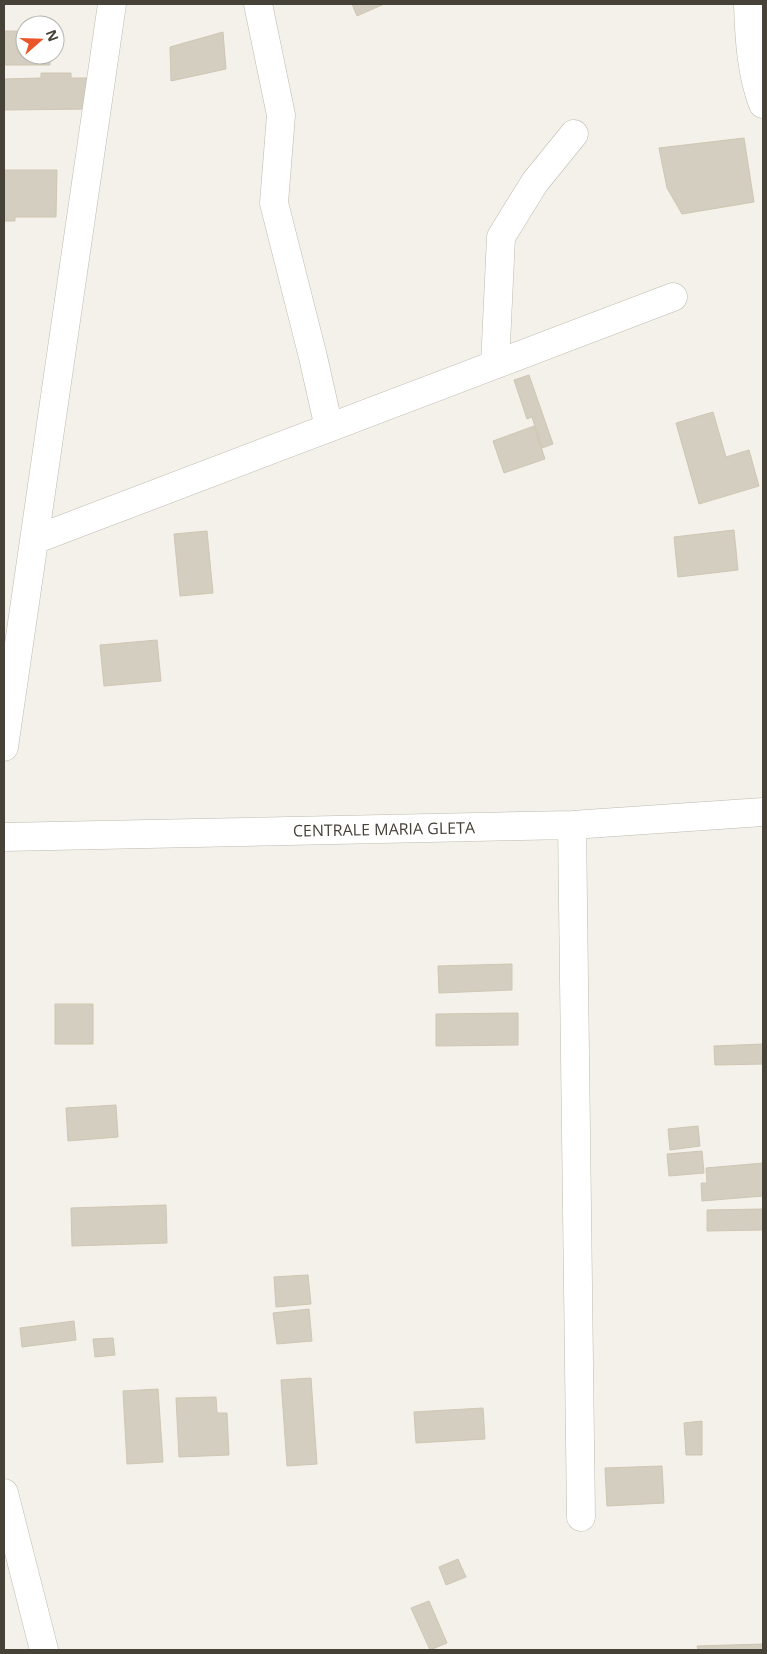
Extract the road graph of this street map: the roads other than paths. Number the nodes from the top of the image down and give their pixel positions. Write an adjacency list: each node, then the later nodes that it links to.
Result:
1 (112, 4): 9 (street)
2 (258, 4): 8 (street)
3 (748, 4): 4 (street)
4 (763, 104)
5 (574, 134): 7 (street)
6 (673, 297): 7 (street)
7 (495, 365): 8 (street)
8 (329, 428): 9 (street)
9 (34, 540): 10 (street)
10 (4, 747)
11 (763, 812): 12 (street, CENTRALE MARIA GLETA)
12 (572, 826): 13 (street, CENTRALE MARIA GLETA); 15 (street)
13 (4, 837)
14 (4, 1493): 16 (street)
15 (581, 1517)
16 (44, 1650)

